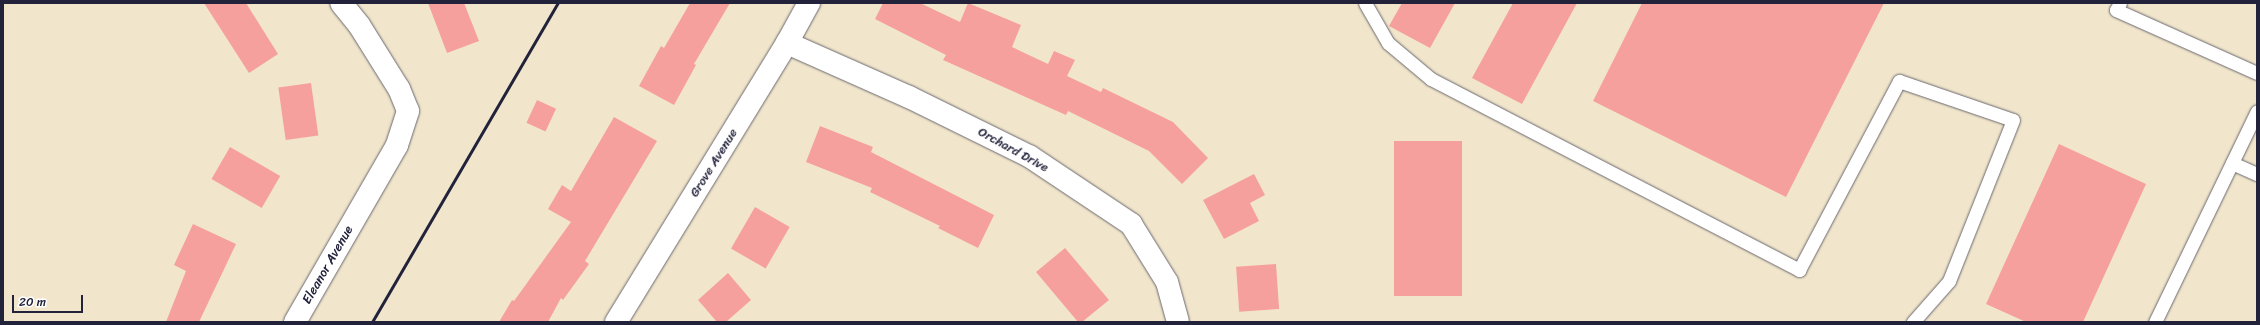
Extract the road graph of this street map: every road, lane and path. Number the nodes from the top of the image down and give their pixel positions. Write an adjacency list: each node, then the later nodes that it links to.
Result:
1 (341, 3): 10 (street, Eleanor Avenue)
2 (809, 3): 5 (street, Grove Avenue)
3 (1365, 3): 13 (lane)
4 (2120, 3): 6 (lane)
5 (787, 43): 11 (street, Grove Avenue); 12 (street, Orchard Drive)
6 (2257, 73)
7 (2257, 111): 8 (lane)
8 (2232, 163): 9 (lane); 14 (lane)
9 (2257, 174)
10 (295, 322)
11 (616, 322)
12 (1178, 322)
13 (1913, 322)
14 (2155, 322)

